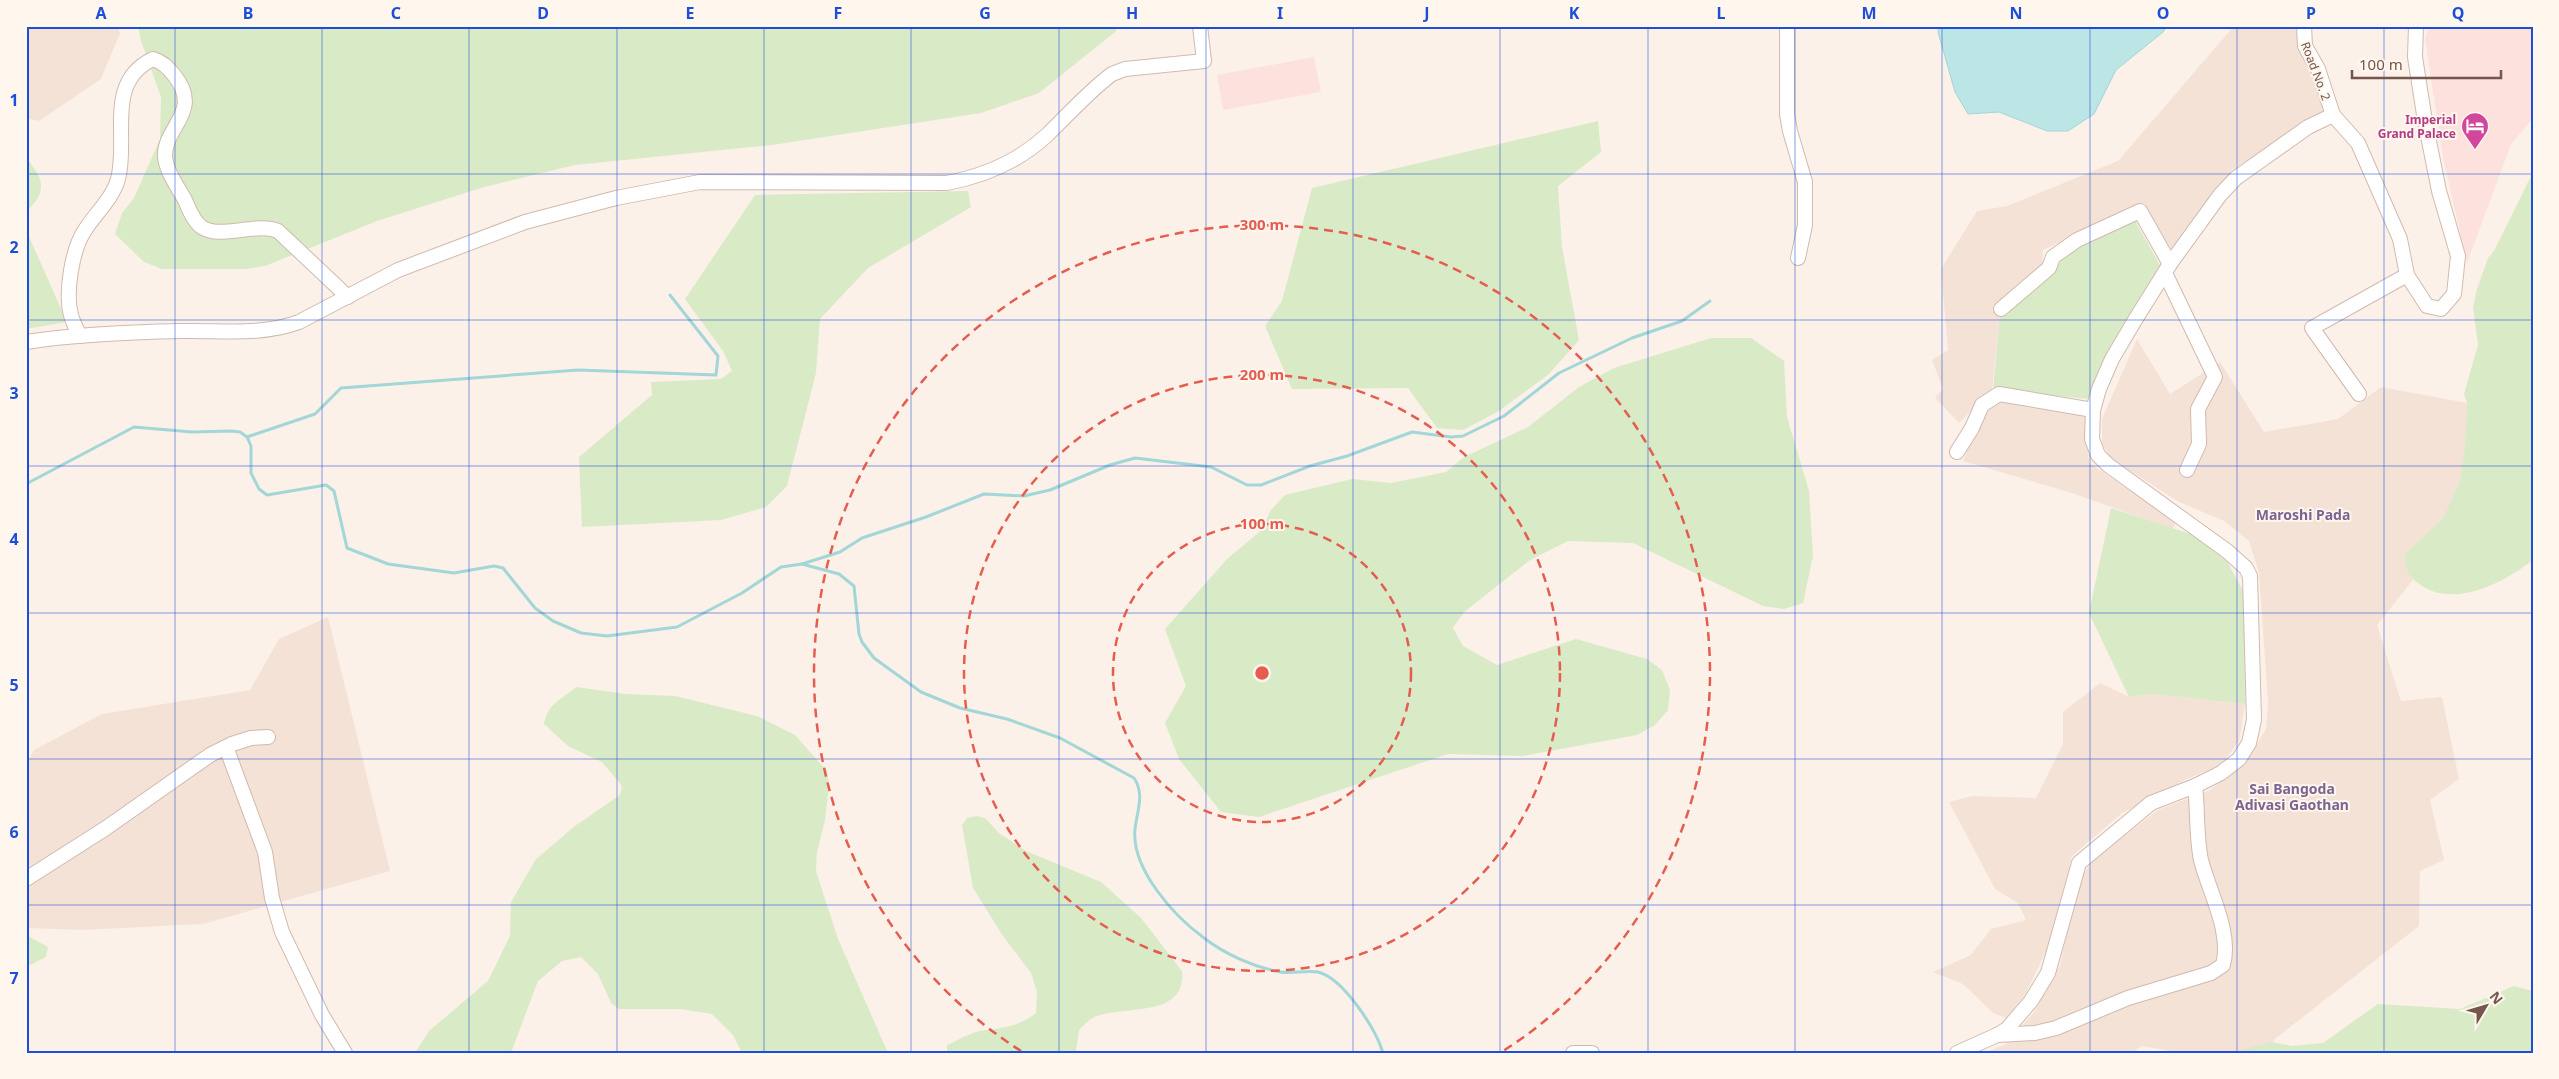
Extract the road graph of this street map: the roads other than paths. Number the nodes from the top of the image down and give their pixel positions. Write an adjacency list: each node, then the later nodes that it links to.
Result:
1 (1200, 26): 9 (street)
2 (1788, 26): 6 (street)
3 (2304, 26): 5 (street, Road No. 2)
4 (2416, 26): 8 (street)
5 (2333, 115): 7 (street); 8 (street)
6 (1798, 258)
7 (2168, 268): 10 (street); 14 (street); 16 (street)
8 (2408, 275): 13 (street)
9 (348, 297): 11 (street); 11 (street)
10 (2001, 309)
11 (80, 336): 12 (street)
12 (26, 342)
13 (2359, 394)
14 (2093, 410): 15 (street); 19 (street)
15 (1957, 452)
16 (2186, 470)
17 (268, 737): 18 (street)
18 (226, 747): 20 (street); 22 (street)
19 (2196, 786): 21 (street); 21 (street)
20 (26, 879)
21 (1997, 1036): 25 (street)
22 (344, 1053)
23 (1573, 1053): 24 (street)
24 (1592, 1053)
25 (1956, 1053)

